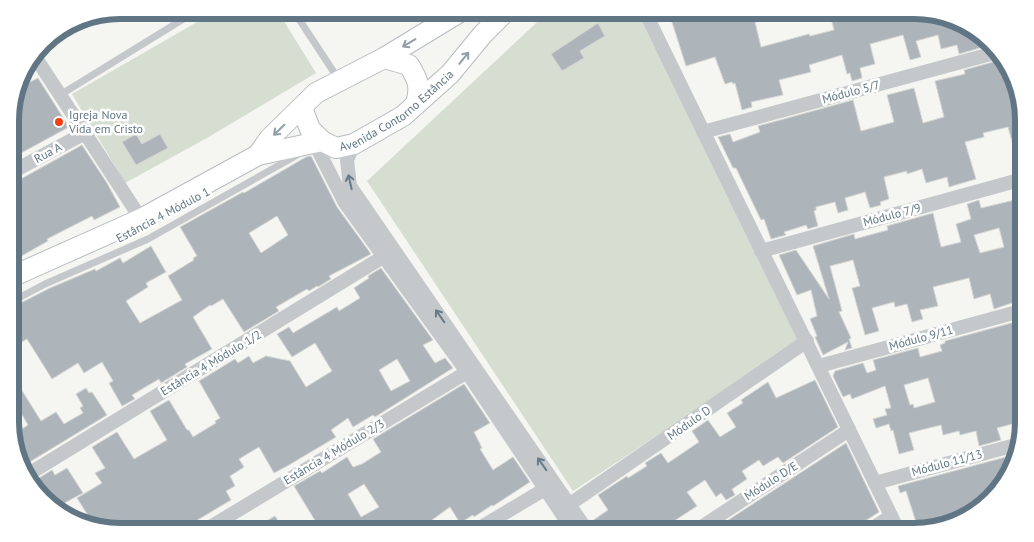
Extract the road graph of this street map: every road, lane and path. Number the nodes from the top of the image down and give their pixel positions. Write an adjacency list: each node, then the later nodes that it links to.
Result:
1 (183, 19): 10 (lane)
2 (299, 19): 9 (lane)
3 (448, 19): 7 (street, Avenida Contorno Estância, one-way to 7)
4 (499, 19): 11 (street, Avenida Contorno Estância, one-way to 4)
5 (648, 19): 13 (street)
6 (991, 54): 13 (street, Módulo 5/7)
7 (384, 58): 9 (street, Avenida Contorno Estância); 11 (street)
8 (38, 61): 10 (street)
9 (339, 80): 12 (street, Avenida Contorno Estância)
10 (60, 95): 14 (street)
11 (416, 104): 16 (street, Avenida Contorno Estância)
12 (302, 108): 15 (street); 17 (street, Avenida Contorno Estância, one-way to 17)
13 (703, 132): 21 (street)
14 (85, 133): 18 (street, Rua A); 20 (street)
15 (322, 141): 16 (street, Avenida Contorno Estância); 17 (street, Avenida Contorno Estância); 22 (street); 24 (lane, Estância 4 Módulo 1)
16 (354, 144): 22 (street, one-way to 16)
17 (258, 155): 20 (street, Avenida Contorno Estância)
18 (19, 168)
19 (1015, 181): 21 (street, Módulo 7/9)
20 (141, 219): 23 (street, Avenida Contorno Estância)
21 (761, 251): 26 (street)
22 (388, 254): 28 (street); 31 (street, Estância 4 Módulo 1/2); 34 (street, one-way to 22)
23 (19, 273)
24 (19, 298)
25 (1015, 312): 27 (street, Módulo 9/11)
26 (807, 342): 27 (street); 34 (street, Módulo D)
27 (819, 366): 29 (street)
28 (467, 372): 33 (street); 36 (street, Estância 4 Módulo 2/3)
29 (849, 430): 32 (street); 40 (street, Módulo D/E)
30 (1012, 446): 32 (street, Módulo 11/13)
31 (32, 472)
32 (875, 483): 35 (street)
33 (545, 489): 34 (street); 37 (street); 38 (street)
34 (570, 504): 39 (street)
35 (891, 516): 41 (street); 42 (street)
36 (217, 523)
37 (488, 523)
38 (568, 523)
39 (582, 523)
40 (708, 523)
41 (880, 523)
42 (894, 523)

